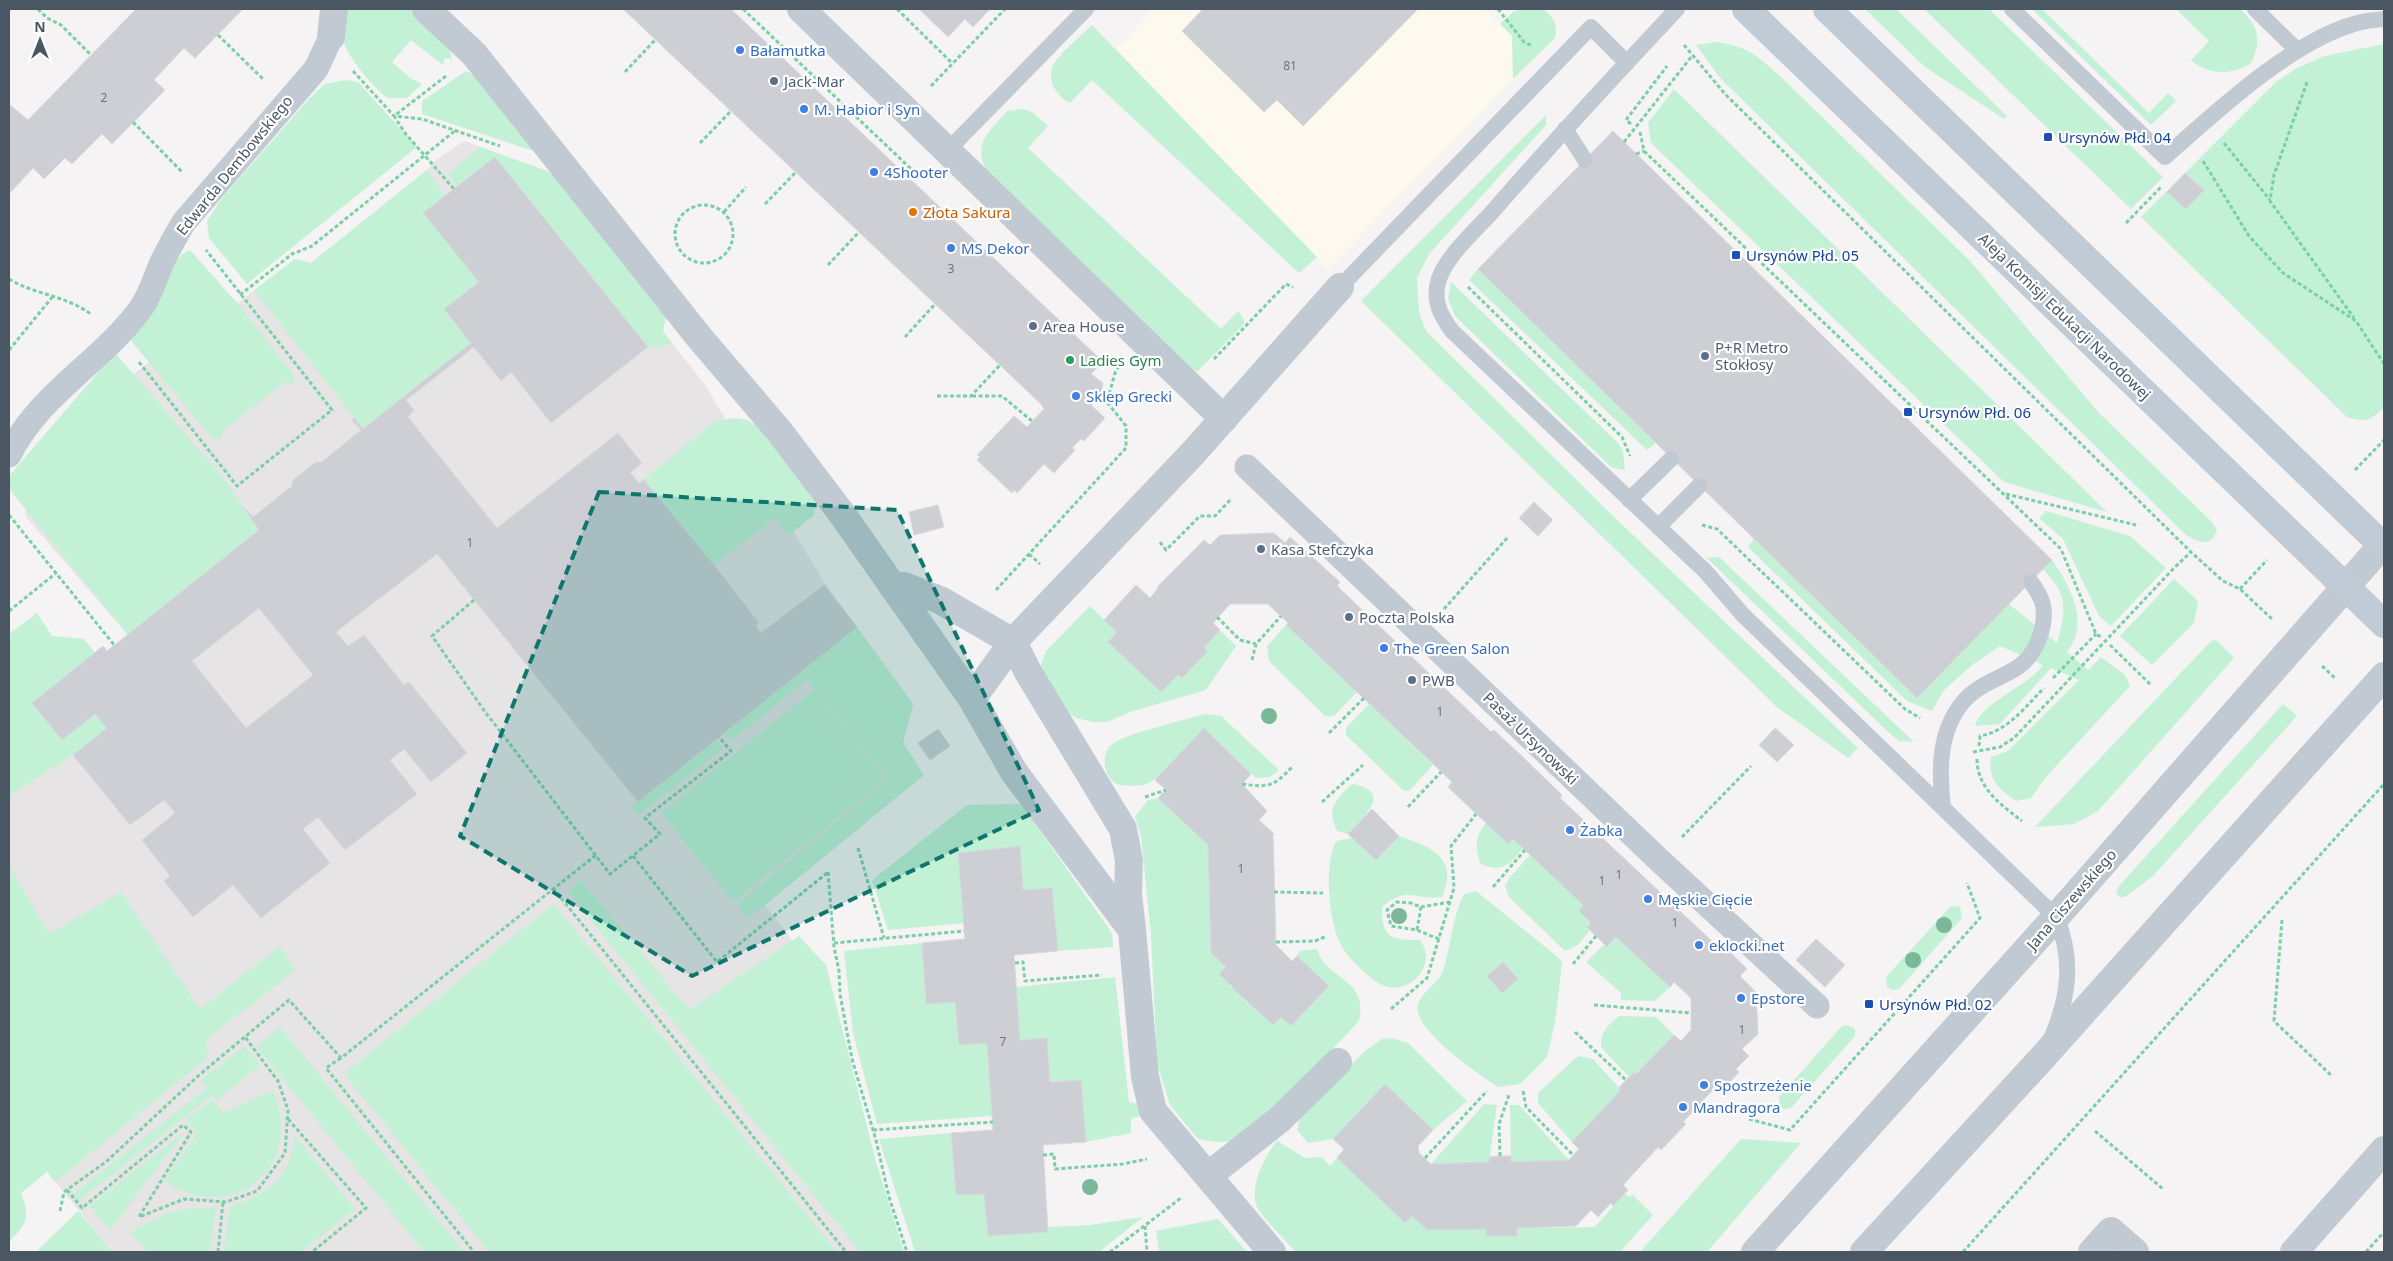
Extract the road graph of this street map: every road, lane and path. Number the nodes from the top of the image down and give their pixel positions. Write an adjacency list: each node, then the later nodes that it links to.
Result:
1 (38, 9): 22 (path)
2 (426, 9): 21 (street)
3 (801, 9): 42 (street)
4 (897, 9): 25 (path)
5 (1005, 9): 25 (path)
6 (1086, 9): 42 (lane)
7 (1498, 9): 24 (path)
8 (1677, 9): 26 (lane)
9 (1746, 9): 97 (main road, Aleja Komisji Edukacji Narodowej)
10 (1827, 9): 91 (main road)
11 (2012, 9): 33 (lane)
12 (2255, 9): 20 (lane)
13 (2354, 16): 14 (lane); 17 (lane)
14 (2384, 19)
15 (330, 24): 32 (path); 55 (street, Edwarda Dembowskiego)
16 (218, 35): 28 (path)
17 (2324, 36): 20 (lane); 52 (path)
18 (656, 40): 29 (path)
19 (1685, 46): 23 (path)
20 (2297, 50): 33 (lane)
21 (474, 54): 32 (path); 96 (street)
22 (91, 55)
23 (1692, 56): 39 (path); 92 (path)
24 (1563, 57): 26 (lane); 60 (lane)
25 (952, 63): 30 (path)
26 (1627, 63): 36 (lane)
27 (1669, 64): 35 (path)
28 (254, 71)
29 (626, 72)
30 (928, 88)
31 (731, 111): 40 (path)
32 (394, 116): 37 (path); 45 (path)
33 (2206, 121): 52 (path)
34 (133, 122): 48 (path)
35 (1631, 124)
36 (1566, 129): 47 (lane); 84 (lane)
37 (456, 130): 41 (path); 45 (path)
38 (1640, 132): 43 (path)
39 (1624, 142)
40 (700, 143)
41 (501, 146)
42 (947, 151): 74 (street)
43 (1644, 151): 44 (path); 83 (path)
44 (1636, 154)
45 (424, 156): 51 (path); 62 (path)
46 (2201, 157): 64 (path)
47 (1585, 160)
48 (175, 166)
49 (796, 172): 53 (path)
50 (746, 187): 54 (path)
51 (454, 189)
52 (2270, 201): 64 (path)
53 (765, 204)
54 (724, 212): 54 (path)
55 (184, 222): 62 (path); 65 (street, Edwarda Dembowskiego)
56 (859, 232): 57 (path)
57 (828, 265)
58 (1461, 280): 80 (path)
59 (10, 281): 61 (path)
60 (1340, 287): 74 (street)
61 (54, 295): 65 (path); 67 (path)
62 (240, 295): 71 (path)
63 (935, 304): 66 (path)
64 (2356, 321): 68 (path)
65 (118, 336): 77 (street, Edwarda Dembowskiego)
66 (905, 337)
67 (9, 350)
68 (2384, 364)
69 (1000, 365): 73 (path)
70 (1119, 366): 99 (path)
71 (143, 367)
72 (937, 396): 73 (path)
73 (971, 396): 75 (path)
74 (1224, 419): 107 (street)
75 (1032, 421)
76 (2384, 440): 79 (path)
77 (9, 455)
78 (1671, 459): 84 (lane)
79 (2365, 459)
80 (1632, 462)
81 (1251, 471): 89 (path); 163 (street, Pasaż Ursynowski)
82 (1698, 486): 88 (lane)
83 (2005, 494): 87 (path); 106 (path)
84 (1629, 500): 88 (lane)
85 (9, 515): 94 (path)
86 (1695, 524): 118 (path)
87 (2136, 525)
88 (1658, 527): 133 (lane)
89 (1165, 536)
90 (1508, 537): 100 (path)
91 (2384, 545): 97 (street, Jana Ciszewskiego)
92 (2192, 552): 98 (path); 121 (path)
93 (2262, 566): 98 (path)
94 (56, 573): 102 (path); 111 (path)
95 (2030, 582): 133 (lane)
96 (893, 587): 107 (street); 116 (street)
97 (2345, 587): 105 (main road, Aleja Komisji Edukacji Narodowej); 108 (street, Jana Ciszewskiego)
98 (2240, 589): 108 (path)
99 (990, 596)
100 (1453, 599)
101 (474, 600): 139 (path)
102 (9, 611)
103 (1282, 616): 109 (path)
104 (1217, 617): 109 (path)
105 (2384, 624)
106 (2101, 637)
107 (1013, 642): 116 (street); 150 (street)
108 (2296, 642): 117 (path); 148 (street, Jana Ciszewskiego)
109 (1256, 644): 112 (path)
110 (2110, 645): 114 (path)
111 (115, 646)
112 (1252, 660)
113 (2384, 676): 117 (street)
114 (2151, 685)
115 (1364, 698): 119 (path)
116 (972, 699): 150 (street)
117 (2361, 701): 168 (street)
118 (1928, 722)
119 (1329, 733)
120 (719, 737): 140 (path)
121 (1971, 752)
122 (1977, 759): 135 (path)
123 (1363, 765): 131 (path)
124 (1293, 766): 127 (path)
125 (1751, 766): 136 (path)
126 (1441, 772): 132 (path)
127 (1242, 784)
128 (2384, 784): 204 (path)
129 (1166, 790): 130 (path)
130 (1152, 795)
131 (1322, 802)
132 (1408, 807)
133 (1943, 808): 148 (lane)
134 (1476, 814): 146 (path)
135 (2022, 821)
136 (1691, 828)
137 (858, 848): 155 (path)
138 (1525, 850): 142 (path)
139 (596, 854): 140 (path); 143 (path)
140 (633, 856): 158 (path)
141 (1967, 883): 177 (path)
142 (1492, 887)
143 (553, 888): 169 (path); 197 (path)
144 (1274, 892): 145 (path)
145 (1323, 892)
146 (1450, 902): 147 (path); 156 (path)
147 (1421, 907): 151 (path); 151 (path)
148 (2056, 917): 168 (lane); 202 (street, Jana Ciszewskiego)
149 (2282, 920): 171 (path)
150 (1132, 930): 161 (street)
151 (1417, 930): 156 (path)
152 (964, 931): 155 (path)
153 (1327, 936): 157 (path)
154 (1596, 936): 160 (path)
155 (884, 938): 158 (path)
156 (1439, 939): 164 (path)
157 (1276, 942)
158 (834, 943): 179 (path)
159 (1015, 963): 161 (path)
160 (1573, 964)
161 (1135, 972): 187 (street)
162 (1594, 1005): 165 (path)
163 (1817, 1006)
164 (1391, 1009)
165 (1691, 1013)
166 (1575, 1032): 172 (path)
167 (245, 1037): 169 (path); 176 (path); 188 (path)
168 (2043, 1057): 203 (street)
169 (341, 1058): 196 (path)
170 (1338, 1062): 187 (street)
171 (2332, 1076)
172 (1626, 1080)
173 (1487, 1091): 185 (path)
174 (1522, 1091): 183 (path)
175 (1509, 1094): 184 (path)
176 (287, 1118): 190 (path); 195 (path)
177 (1749, 1119)
178 (993, 1122): 179 (path)
179 (873, 1130): 198 (path)
180 (2095, 1131): 189 (path)
181 (2384, 1150): 207 (street)
182 (1043, 1155): 186 (path)
183 (1573, 1155)
184 (1500, 1156)
185 (1425, 1158)
186 (1123, 1164)
187 (1208, 1175): 192 (path); 201 (street)
188 (67, 1190): 190 (path); 191 (path)
189 (2163, 1190)
190 (223, 1202): 194 (path)
191 (60, 1211)
192 (1145, 1226): 199 (path); 200 (path)
193 (2384, 1232): 208 (path)
194 (218, 1252)
195 (312, 1252)
196 (474, 1252)
197 (846, 1252)
198 (907, 1252)
199 (1110, 1252)
200 (1147, 1252)
201 (1272, 1252)
202 (1755, 1252)
203 (1864, 1252)
204 (1963, 1252)
205 (2092, 1252): 206 (street)
206 (2135, 1252)
207 (2294, 1252)
208 (2366, 1252)

